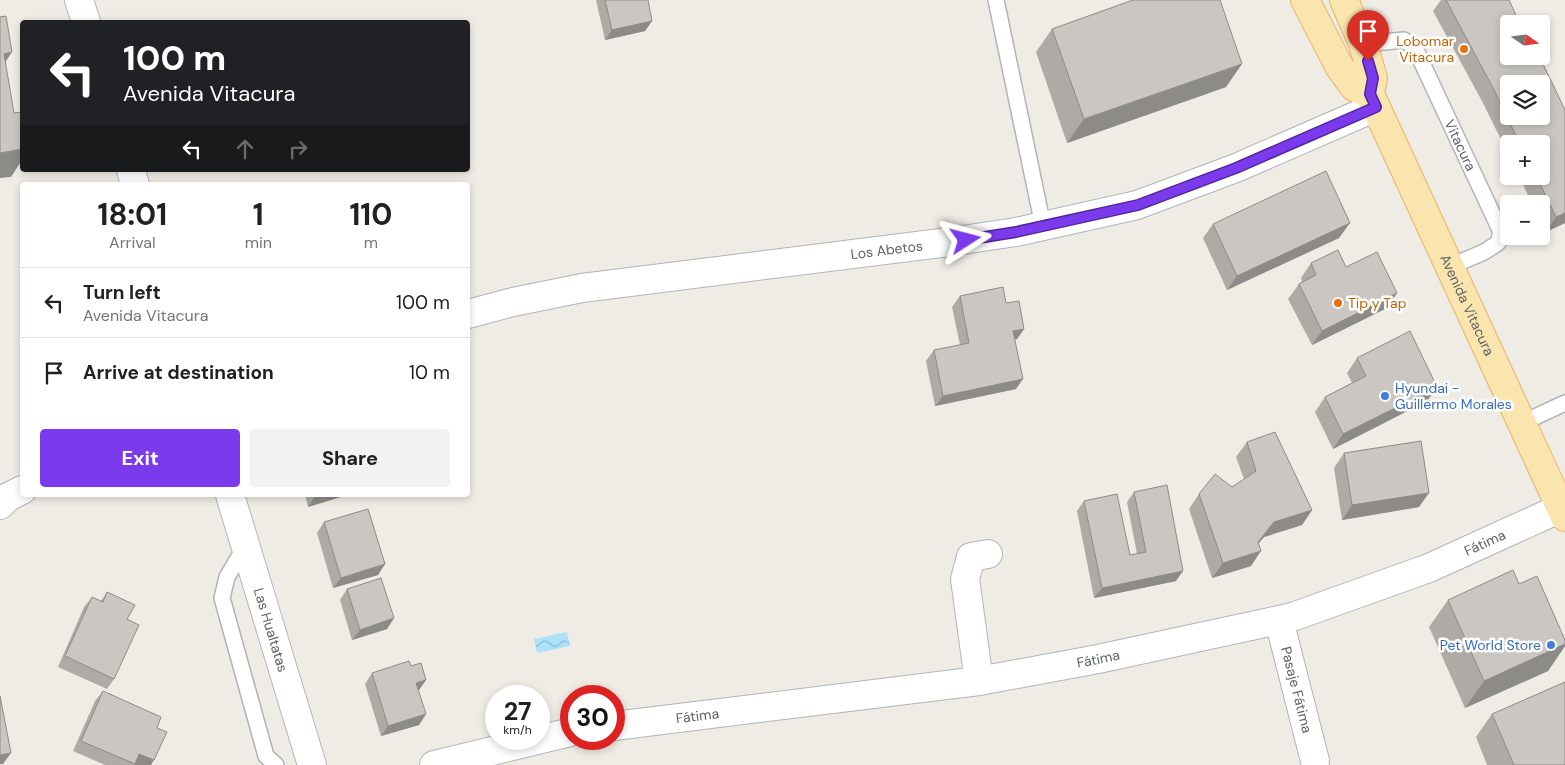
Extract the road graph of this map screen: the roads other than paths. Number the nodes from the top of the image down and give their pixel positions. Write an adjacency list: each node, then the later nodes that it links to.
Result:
1 (79, 0): 5 (street)
2 (996, 0): 8 (lane)
3 (1305, 0): 7 (main road)
4 (1344, 0): 6 (main road, Avenida Vitacura)
5 (85, 20)
6 (1363, 44): 7 (main road, Avenida Vitacura); 9 (lane, Vitacura)
7 (1373, 100): 8 (street, Los Abetos); 9 (main road, Avenida Vitacura)
8 (1043, 226): 10 (street, Los Abetos)
9 (1449, 267): 12 (main road, Avenida Vitacura)
10 (470, 313)
11 (1565, 404): 12 (lane)
12 (1522, 423): 16 (main road, Avenida Vitacura)
13 (20, 491): 15 (street)
14 (231, 497): 17 (street, Las Hualtatas)
15 (0, 505)
16 (1563, 513): 19 (street, Fátima)
17 (246, 545): 24 (lane); 25 (street, Las Hualtatas)
18 (988, 554): 20 (street)
19 (1279, 620): 20 (street, Fátima); 23 (street, Pasaje Fátima)
20 (979, 680): 21 (street, Fátima)
21 (625, 725)
22 (560, 735): 26 (street)
23 (1315, 761)
24 (276, 765)
25 (312, 765)
26 (434, 765)

